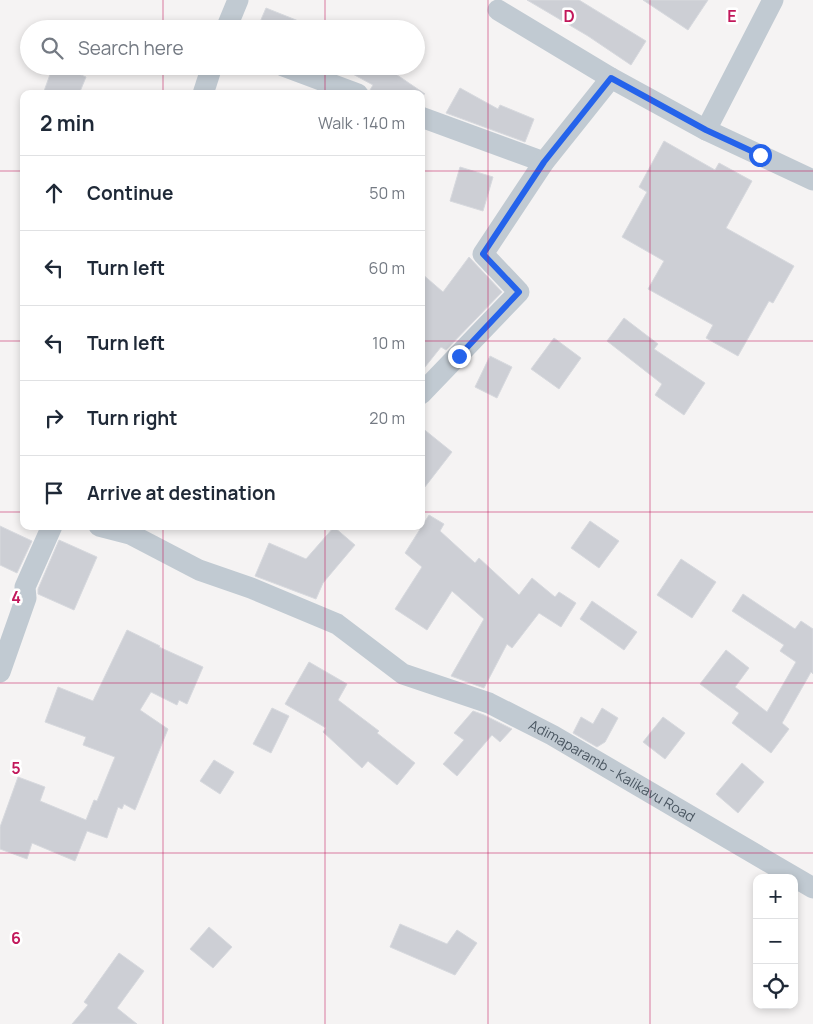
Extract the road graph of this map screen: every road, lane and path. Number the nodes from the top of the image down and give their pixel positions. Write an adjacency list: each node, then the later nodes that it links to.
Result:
1 (238, 0): 4 (street)
2 (772, 0): 11 (street)
3 (498, 10): 7 (street)
4 (230, 20)
5 (209, 75): 8 (street)
6 (307, 75): 9 (street)
7 (611, 78): 11 (street); 12 (street)
8 (204, 90)
9 (347, 90)
10 (425, 118): 12 (street)
11 (706, 130): 13 (street)
12 (544, 162): 14 (street)
13 (813, 180)
14 (425, 390)
15 (50, 530): 17 (street)
16 (114, 530): 18 (street, Adimaparamb - Kalikavu Road)
17 (0, 672)
18 (813, 888)

